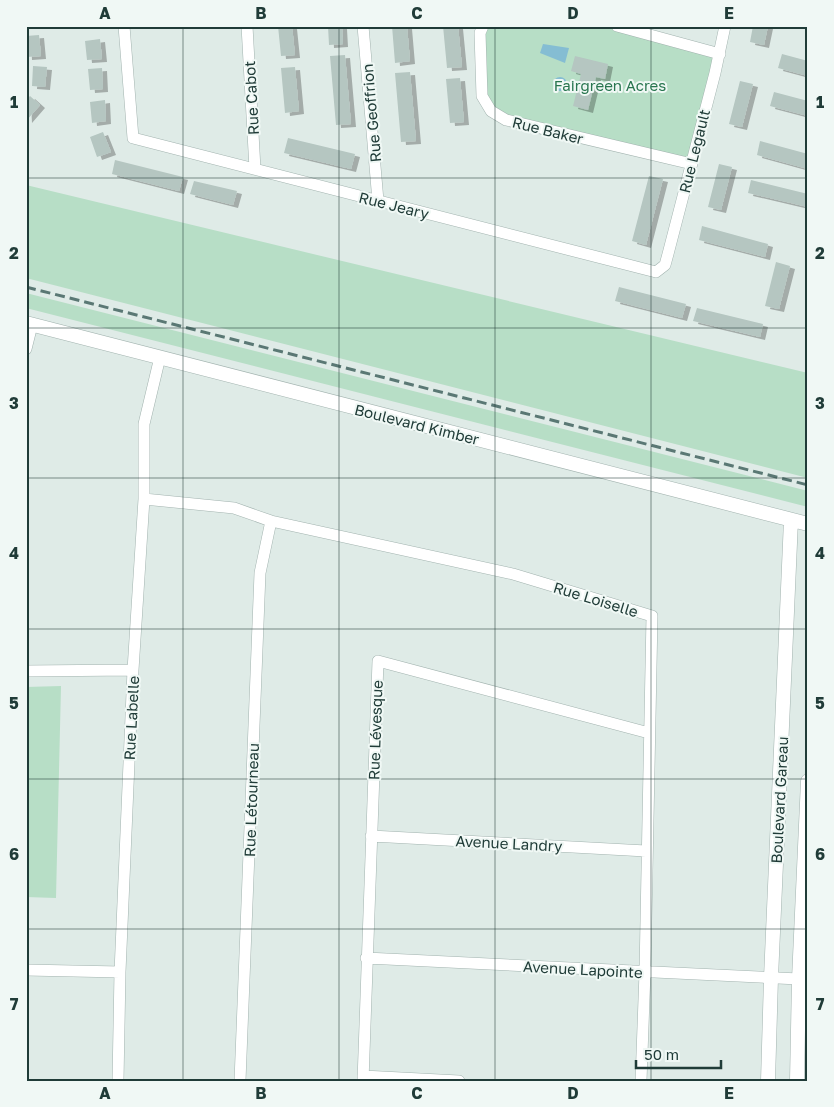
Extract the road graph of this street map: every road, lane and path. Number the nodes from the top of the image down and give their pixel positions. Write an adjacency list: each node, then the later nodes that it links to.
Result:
1 (124, 26): 9 (street, Rue Jeary)
2 (247, 26): 9 (street, Rue Cabot)
3 (364, 26): 10 (street, Rue Geoffrion)
4 (483, 26): 8 (street, Rue Baker)
5 (617, 26): 7 (street)
6 (725, 26): 7 (street, Rue Legault)
7 (720, 54): 8 (street, Rue Legault)
8 (692, 164): 11 (street, Rue Legault)
9 (255, 169): 10 (street, Rue Jeary)
10 (378, 201): 11 (street, Rue Jeary)
11 (656, 272)
12 (29, 324): 13 (street); 14 (street, Boulevard Kimber)
13 (26, 349)
14 (160, 357): 15 (street, Rue Labelle); 16 (street, Boulevard Kimber)
15 (144, 499): 17 (street, Rue Loiselle); 19 (street, Rue Labelle)
16 (791, 520): 18 (street, Boulevard Kimber); 31 (street, Boulevard Gareau)
17 (271, 521): 21 (street, Rue Loiselle); 34 (street, Rue Létourneau)
18 (808, 524)
19 (134, 670): 20 (street); 28 (street, Rue Labelle)
20 (26, 671)
21 (649, 733): 23 (street, Rue Lévesque); 25 (street, Rue Loiselle)
22 (808, 781): 24 (street, Boulevard Gareau)
23 (371, 836): 25 (street, Avenue Landry); 26 (street, Rue Lévesque)
24 (806, 839): 30 (street, Boulevard Gareau)
25 (646, 851): 29 (street, Rue Loiselle)
26 (366, 958): 29 (street, Avenue Lapointe); 32 (street, Rue Lévesque)
27 (26, 970): 28 (street)
28 (120, 972): 33 (street, Rue Labelle)
29 (645, 972): 31 (street, Avenue Lapointe); 36 (street, Rue Loiselle)
30 (802, 975): 31 (street, Avenue Lapointe); 38 (street, Boulevard Gareau)
31 (771, 978): 37 (street, Boulevard Gareau)
32 (363, 1078): 35 (street)
33 (118, 1081)
34 (240, 1081)
35 (459, 1081)
36 (641, 1081)
37 (768, 1081)
38 (797, 1081)

